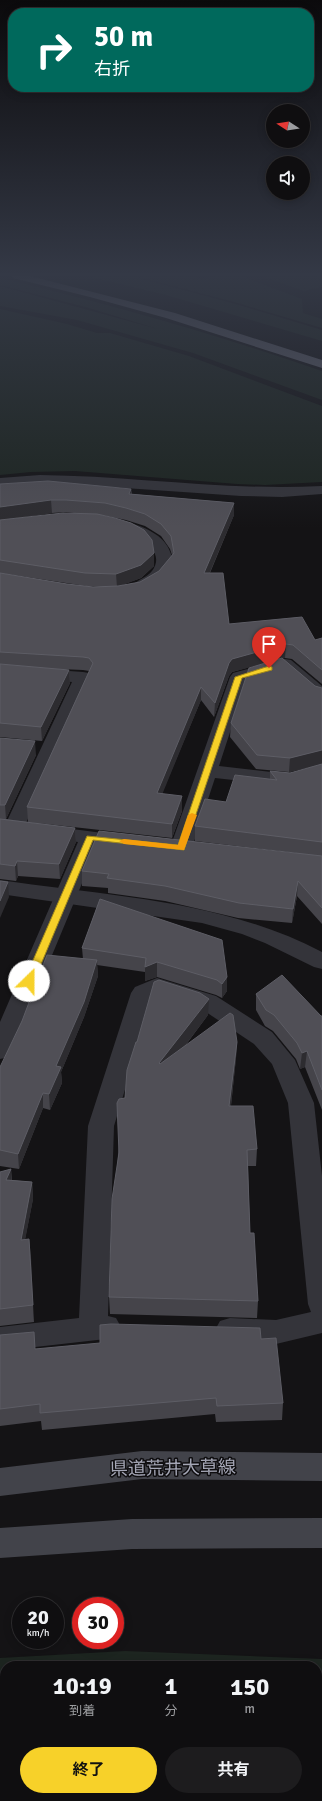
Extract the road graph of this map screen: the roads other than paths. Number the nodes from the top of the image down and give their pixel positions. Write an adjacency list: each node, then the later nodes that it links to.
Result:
1 (310, 360): 2 (highway)
2 (322, 364)
3 (0, 482): 4 (street)
4 (322, 490)
5 (106, 522): 6 (street)
6 (124, 591)
7 (0, 671): 10 (street)
8 (322, 695): 11 (street)
9 (28, 748): 10 (street)
10 (49, 750): 13 (street)
11 (207, 771): 12 (street); 14 (street)
12 (322, 771)
13 (7, 827): 14 (street)
14 (90, 838): 16 (street)
15 (0, 887): 16 (street)
16 (65, 896): 17 (street); 18 (street)
17 (322, 962)
18 (0, 1051)
19 (313, 1131): 20 (street); 23 (street)
20 (322, 1304)
21 (322, 1321): 24 (street)
22 (135, 1327): 23 (street)
23 (93, 1329): 25 (street)
24 (206, 1329)
25 (0, 1340)
26 (322, 1467): 27 (main road, 県道荒井大草線)
27 (0, 1482)
28 (322, 1533): 29 (main road)
29 (0, 1543)

